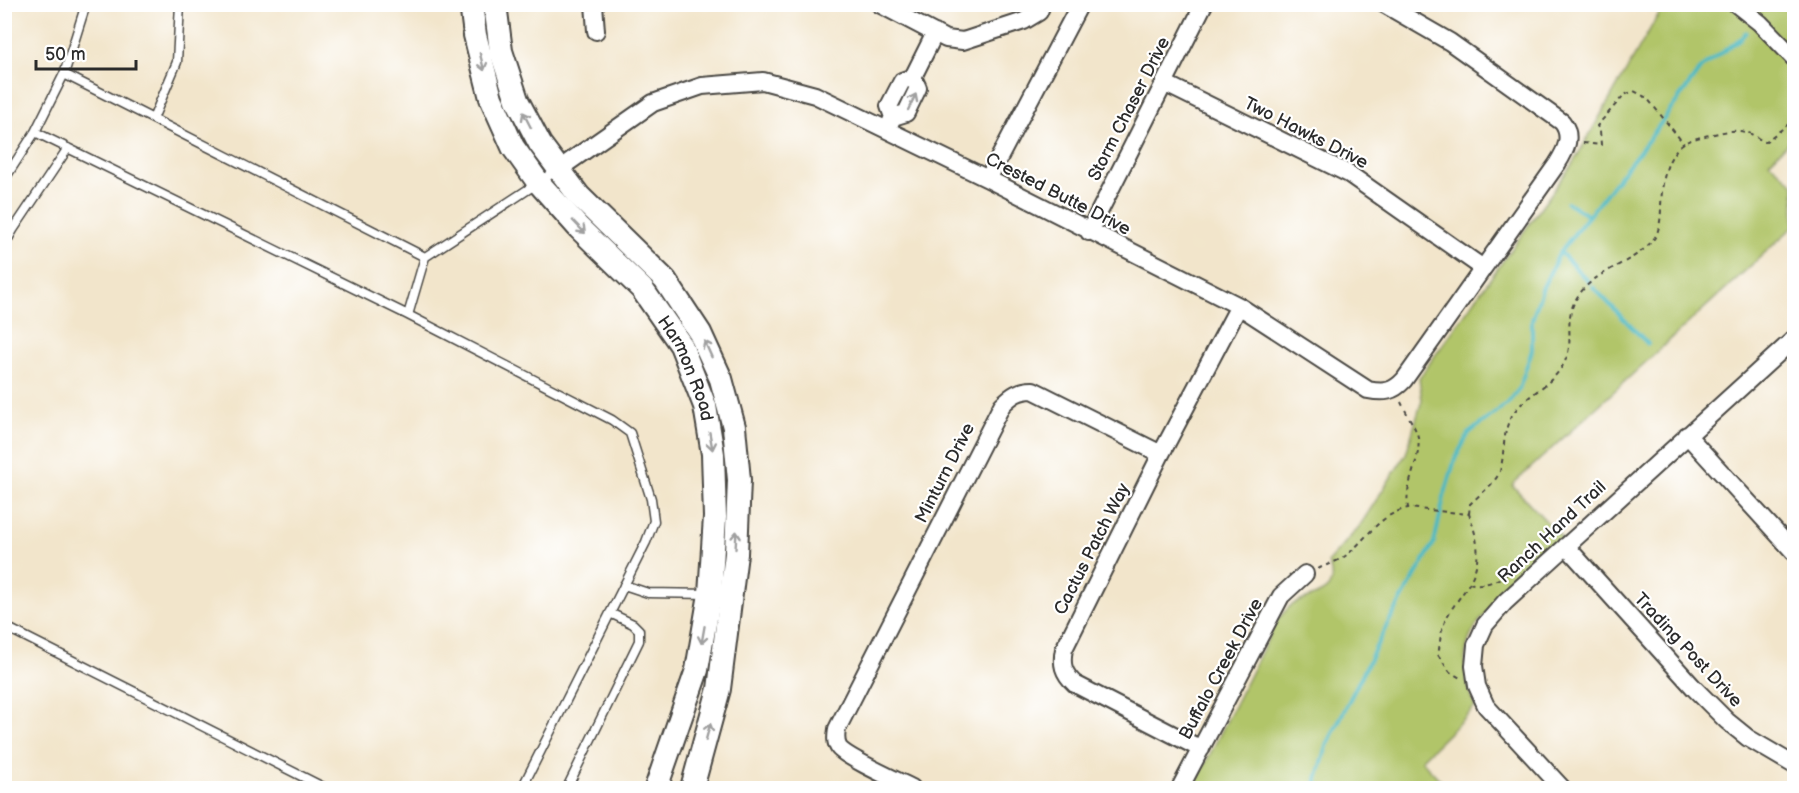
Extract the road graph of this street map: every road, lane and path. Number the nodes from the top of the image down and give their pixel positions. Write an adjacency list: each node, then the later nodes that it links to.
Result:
1 (86, 4): 16 (lane)
2 (180, 4): 19 (lane)
3 (471, 4): 29 (street, Harmon Road, one-way to 29)
4 (495, 4): 26 (street, Harmon Road, one-way to 4)
5 (594, 4): 12 (street)
6 (879, 4): 13 (street)
7 (1042, 4): 13 (street)
8 (1080, 4): 27 (street)
9 (1204, 4): 17 (street, Storm Chaser Drive)
10 (1384, 4): 23 (street)
11 (1737, 4): 14 (street)
12 (596, 31)
13 (935, 33): 21 (street)
14 (1794, 58)
15 (1794, 73): 18 (path)
16 (64, 74): 19 (lane); 22 (lane)
17 (1164, 82): 30 (street, Storm Chaser Drive); 33 (street, Two Hawks Drive)
18 (1794, 93)
19 (153, 119): 32 (lane)
20 (1794, 120): 24 (path)
21 (890, 124): 26 (street, Crested Butte Drive); 27 (street, Crested Butte Drive)
22 (35, 132): 25 (lane); 28 (lane)
23 (1568, 140): 24 (path); 33 (street)
24 (1684, 144): 41 (path)
25 (68, 148): 31 (lane); 35 (lane)
26 (559, 169): 29 (lane); 48 (street, Harmon Road, one-way to 26)
27 (988, 179): 30 (street, Crested Butte Drive)
28 (4, 180)
29 (538, 182): 32 (lane); 48 (street, Harmon Road, one-way to 48)
30 (1089, 232): 34 (street, Crested Butte Drive)
31 (4, 246)
32 (425, 257): 35 (lane)
33 (1483, 268): 37 (street)
34 (1239, 306): 37 (street, Crested Butte Drive); 39 (street, Cactus Patch Way)
35 (408, 315): 47 (lane)
36 (1794, 339): 38 (street, Ranch Hand Trail)
37 (1395, 389): 40 (path)
38 (1687, 435): 42 (street, Ranch Hand Trail); 43 (street)
39 (1161, 454): 52 (street, Cactus Patch Way); 59 (street, Minturn Drive)
40 (1408, 508): 41 (path); 45 (path)
41 (1469, 514): 46 (path)
42 (1566, 546): 44 (street, Ranch Hand Trail); 53 (street, Trading Post Drive)
43 (1794, 552)
44 (1539, 571): 46 (path); 51 (street, Ranch Hand Trail)
45 (1305, 574): 52 (street, Buffalo Creek Drive)
46 (1469, 583): 51 (path)
47 (624, 585): 48 (lane); 49 (lane)
48 (721, 595): 57 (street, Harmon Road, one-way to 57); 58 (street, Harmon Road, one-way to 48)
49 (610, 613): 55 (lane); 56 (lane)
50 (4, 626): 54 (lane)
51 (1476, 677): 61 (street, Ranch Hand Trail)
52 (1201, 748): 60 (street, Buffalo Creek Drive)
53 (1794, 765)
54 (325, 789)
55 (522, 789)
56 (567, 789)
57 (656, 789)
58 (692, 789)
59 (912, 789)
60 (1180, 789)
61 (1562, 789)

